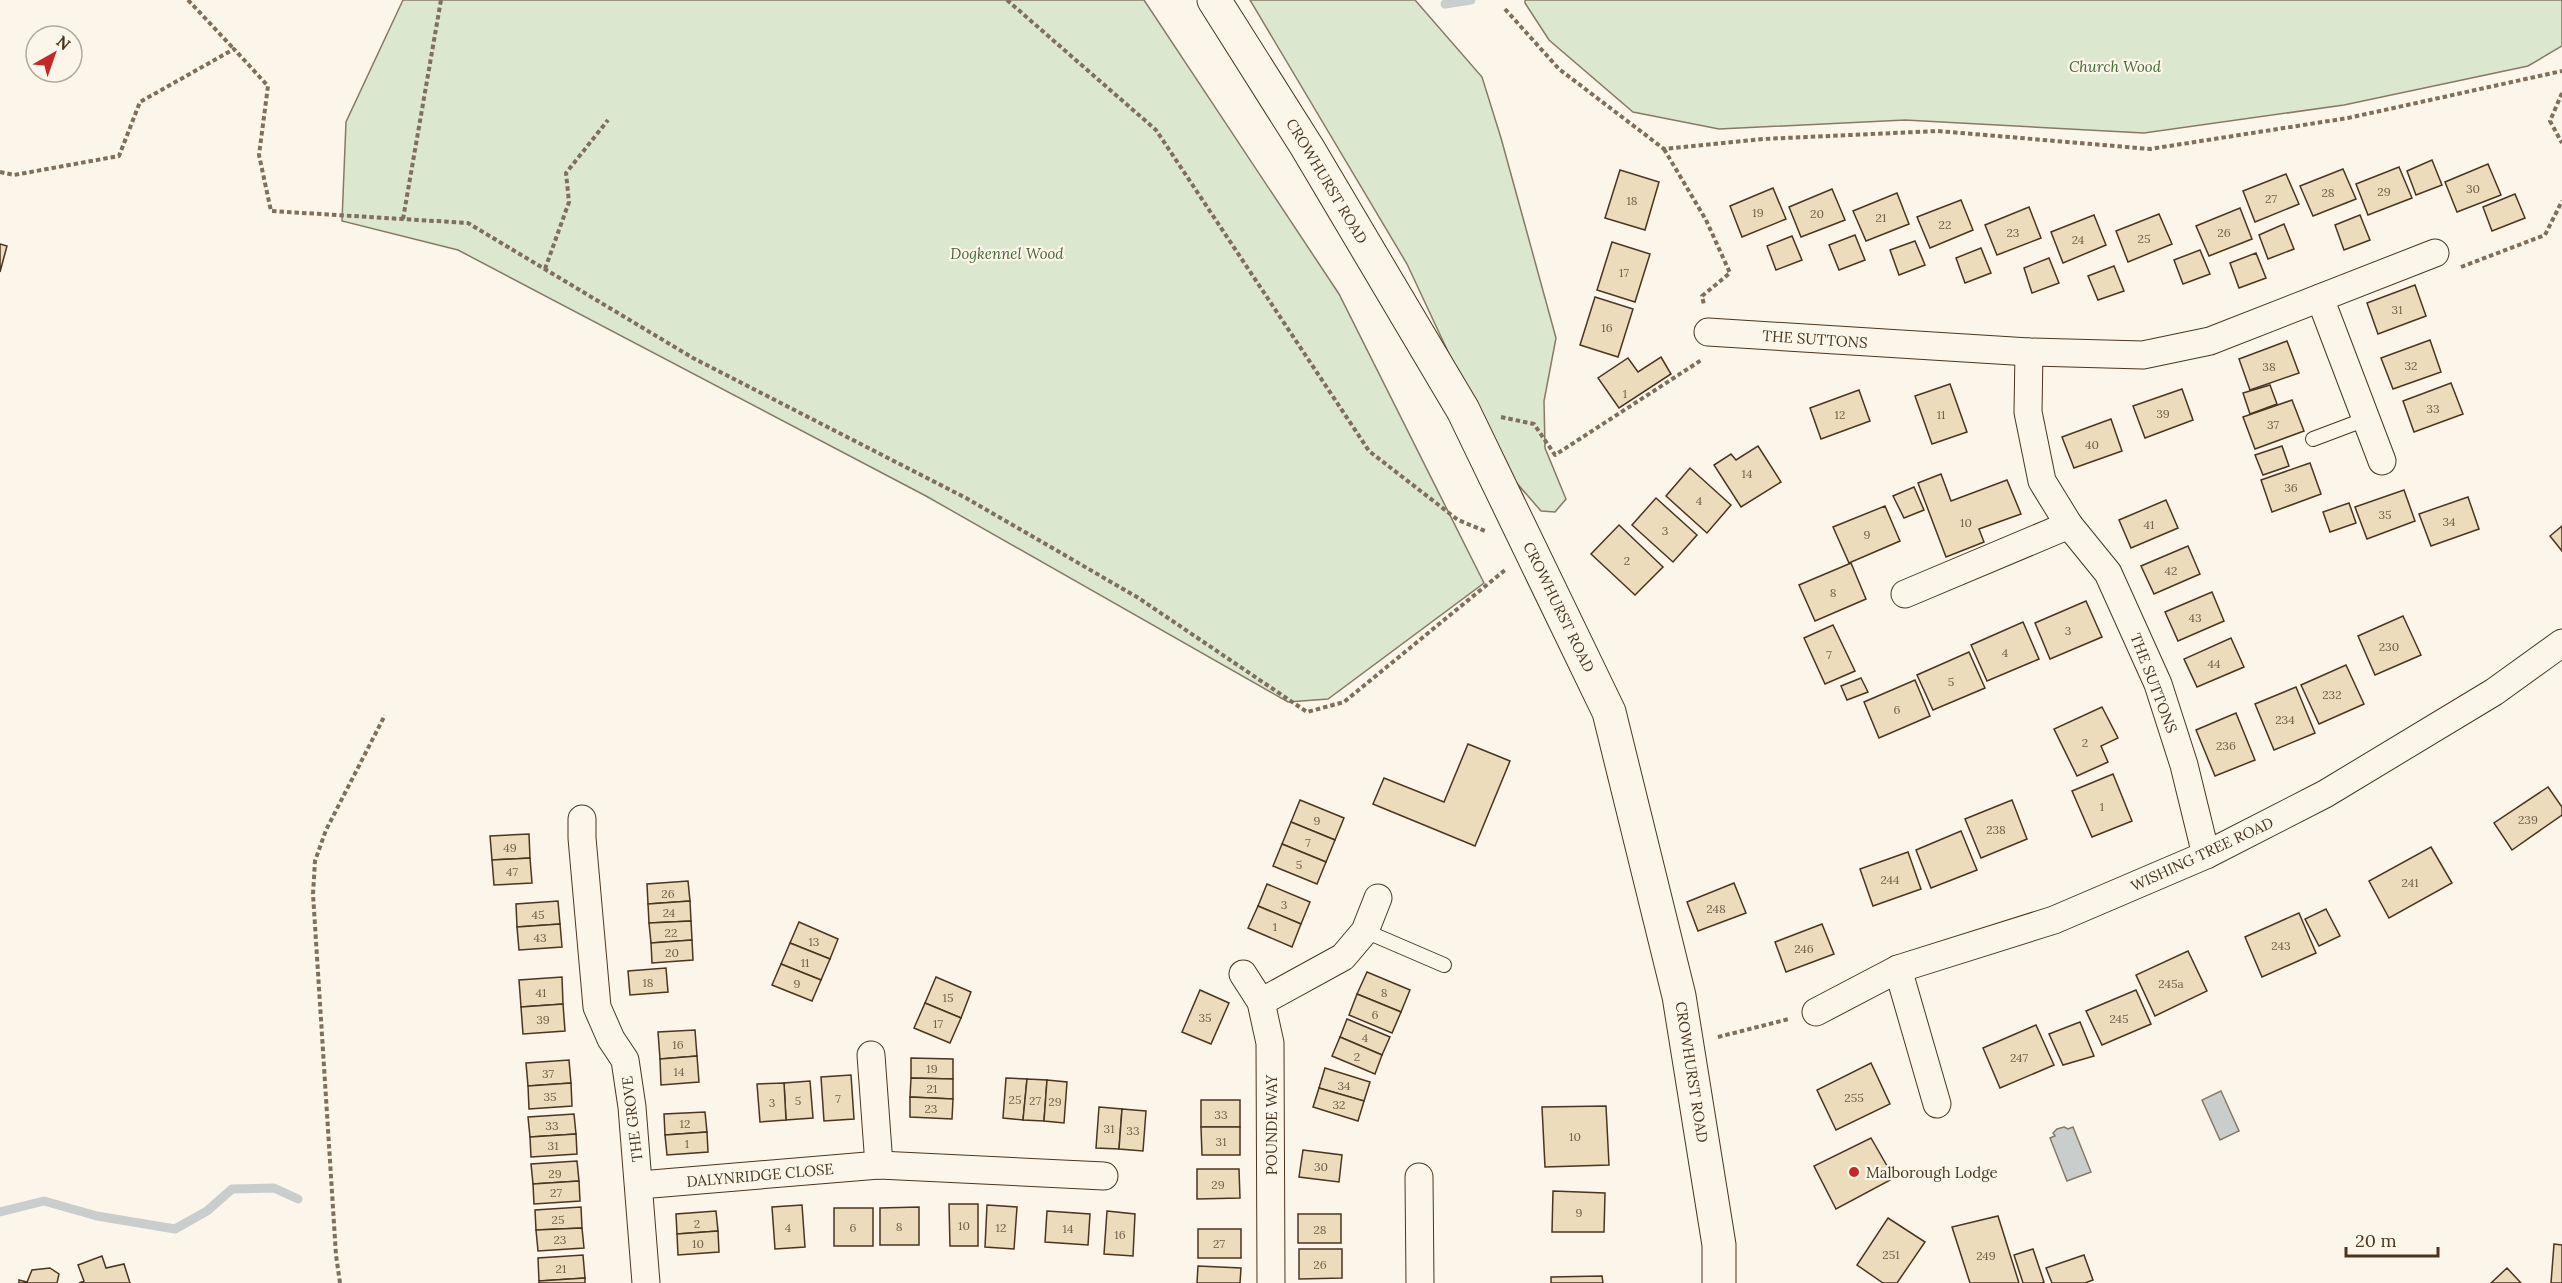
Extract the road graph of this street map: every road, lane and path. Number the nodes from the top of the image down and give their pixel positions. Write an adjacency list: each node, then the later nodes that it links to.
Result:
1 (188, 0): 6 (path)
2 (441, 0): 14 (path)
3 (1007, 0): 25 (path)
4 (1214, 0): 20 (main road, CROWHURST ROAD)
5 (1505, 9): 11 (path)
6 (234, 49): 12 (path); 14 (path)
7 (2562, 71): 11 (path)
8 (2562, 93): 10 (path)
9 (608, 120): 16 (path)
10 (2562, 143)
11 (1664, 149): 18 (path)
12 (0, 172)
13 (2562, 201): 15 (path)
14 (403, 219): 16 (path)
15 (2435, 253): 17 (street, THE SUTTONS)
16 (545, 269): 25 (path)
17 (2320, 298): 19 (street, THE SUTTONS); 21 (street)
18 (1708, 332): 19 (street, THE SUTTONS); 20 (path)
19 (2029, 352): 24 (street, THE SUTTONS)
20 (1463, 410): 25 (main road, CROWHURST ROAD)
21 (2366, 420): 22 (lane); 23 (street)
22 (2313, 439)
23 (2382, 461)
24 (2069, 525): 26 (street); 30 (street, THE SUTTONS)
25 (1531, 549): 38 (main road, CROWHURST ROAD)
26 (1905, 594)
27 (2562, 643): 30 (street, WISHING TREE ROAD)
28 (385, 715): 45 (path)
29 (582, 819): 44 (street, THE GROVE)
30 (2206, 855): 34 (street, WISHING TREE ROAD)
31 (1378, 898): 32 (street)
32 (1365, 931): 33 (lane); 36 (street)
33 (1444, 965)
34 (1898, 969): 37 (street, WISHING TREE ROAD); 40 (street)
35 (1243, 974): 36 (street, POUNDE WAY)
36 (1261, 1002): 47 (street, POUNDE WAY)
37 (1816, 1012): 38 (path)
38 (1687, 1044): 49 (main road, CROWHURST ROAD)
39 (872, 1055): 41 (street)
40 (1937, 1104)
41 (879, 1165): 42 (street, DALYNRIDGE CLOSE); 44 (street, DALYNRIDGE CLOSE)
42 (1104, 1176)
43 (1419, 1177): 48 (street)
44 (640, 1185): 46 (street, THE GROVE)
45 (340, 1283)
46 (646, 1283)
47 (1272, 1283)
48 (1420, 1283)
49 (1719, 1283)

